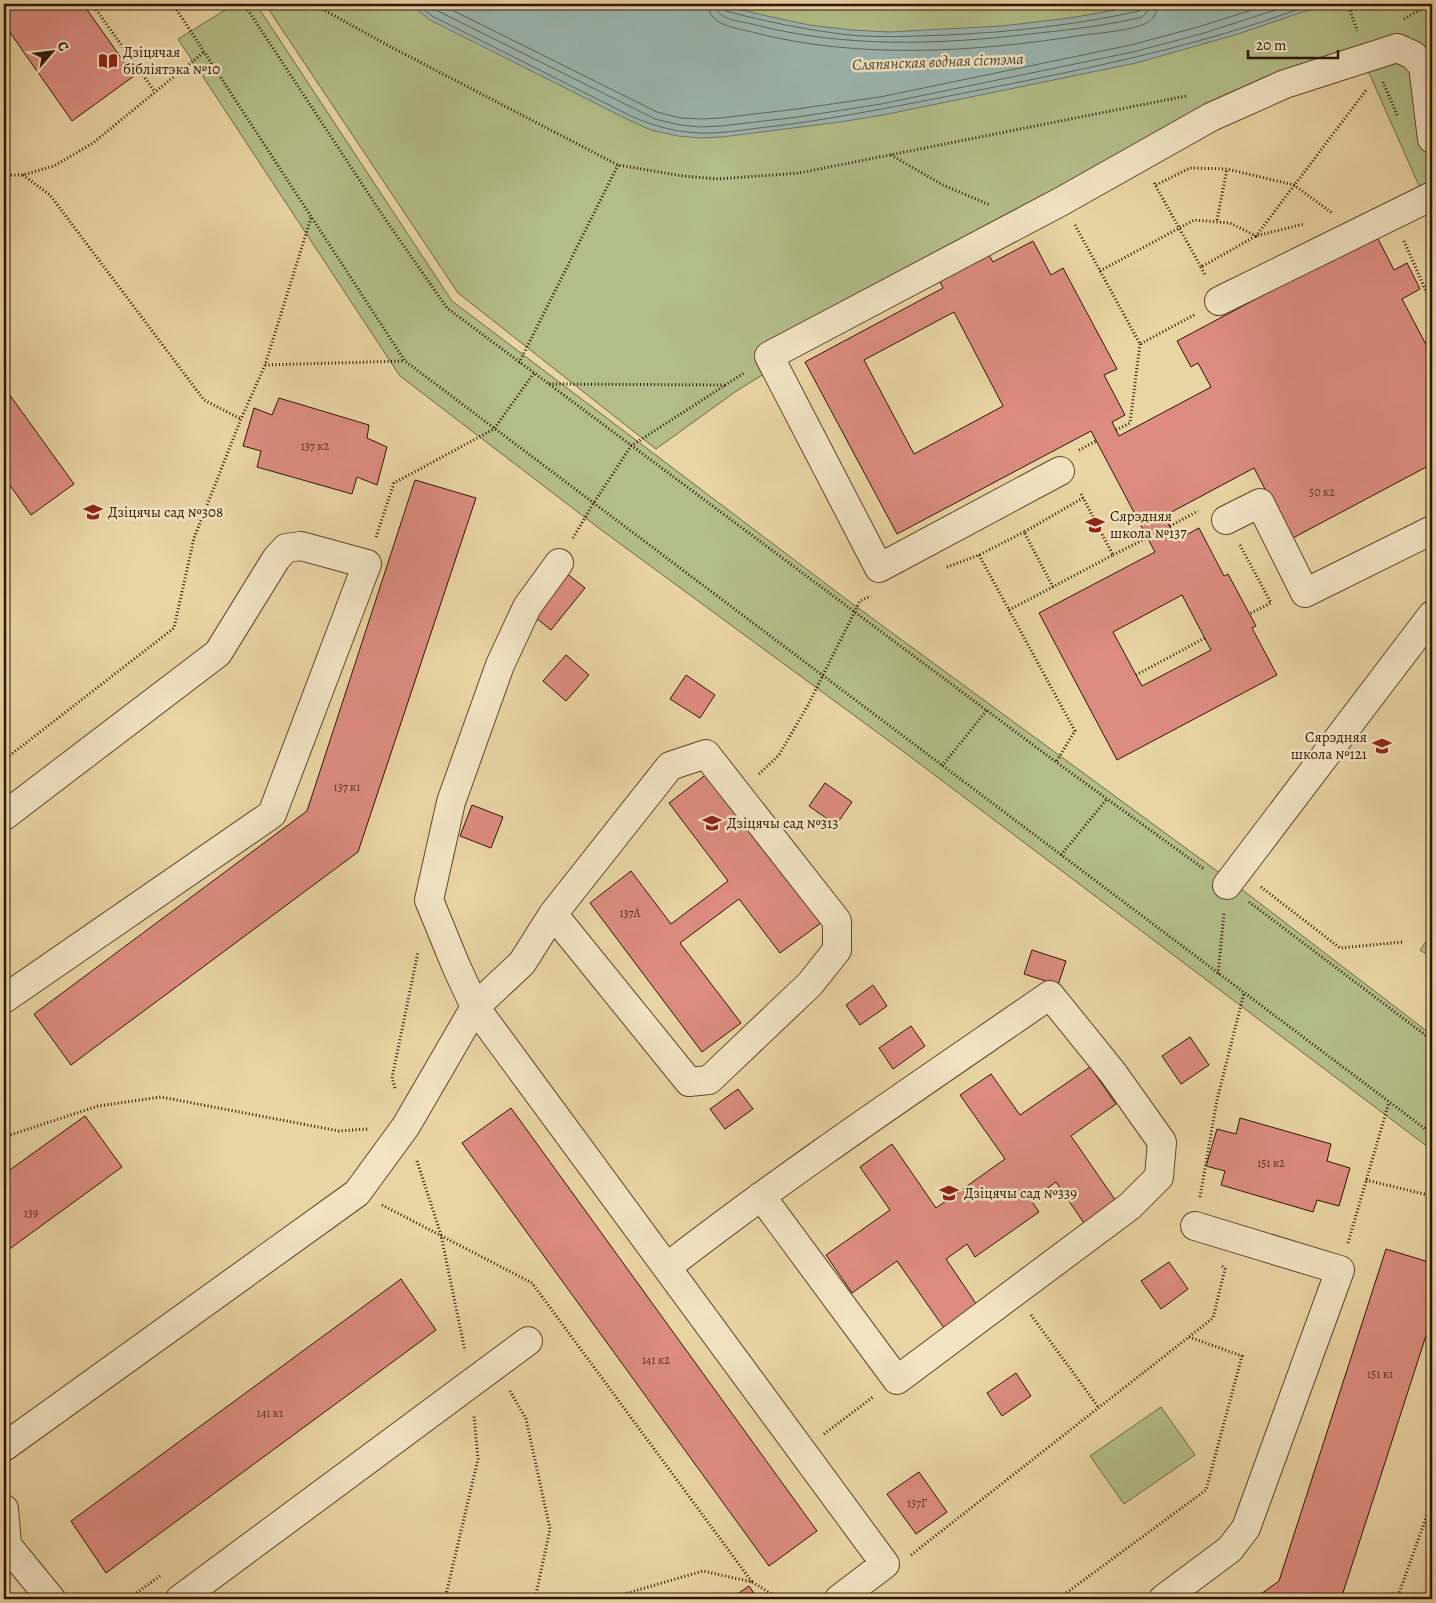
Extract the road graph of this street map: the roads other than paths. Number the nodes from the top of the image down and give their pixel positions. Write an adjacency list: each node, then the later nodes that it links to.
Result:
1 (1432, 139): 4 (lane)
2 (1432, 196): 3 (lane)
3 (1219, 301)
4 (1065, 462)
5 (1226, 520): 6 (lane)
6 (1432, 530)
7 (559, 563): 13 (lane)
8 (1432, 615): 10 (lane)
9 (4, 816): 12 (lane)
10 (1233, 877)
11 (553, 914): 11 (lane); 13 (lane)
12 (4, 1000)
13 (476, 1007): 16 (lane); 18 (lane)
14 (761, 1196): 14 (lane); 16 (lane)
15 (1195, 1226): 24 (lane)
16 (667, 1266): 23 (lane)
17 (528, 1342): 22 (lane)
18 (4, 1447)
19 (4, 1510): 20 (lane)
20 (5, 1546): 21 (lane)
21 (51, 1599)
22 (180, 1599)
23 (839, 1599)
24 (1163, 1599)

